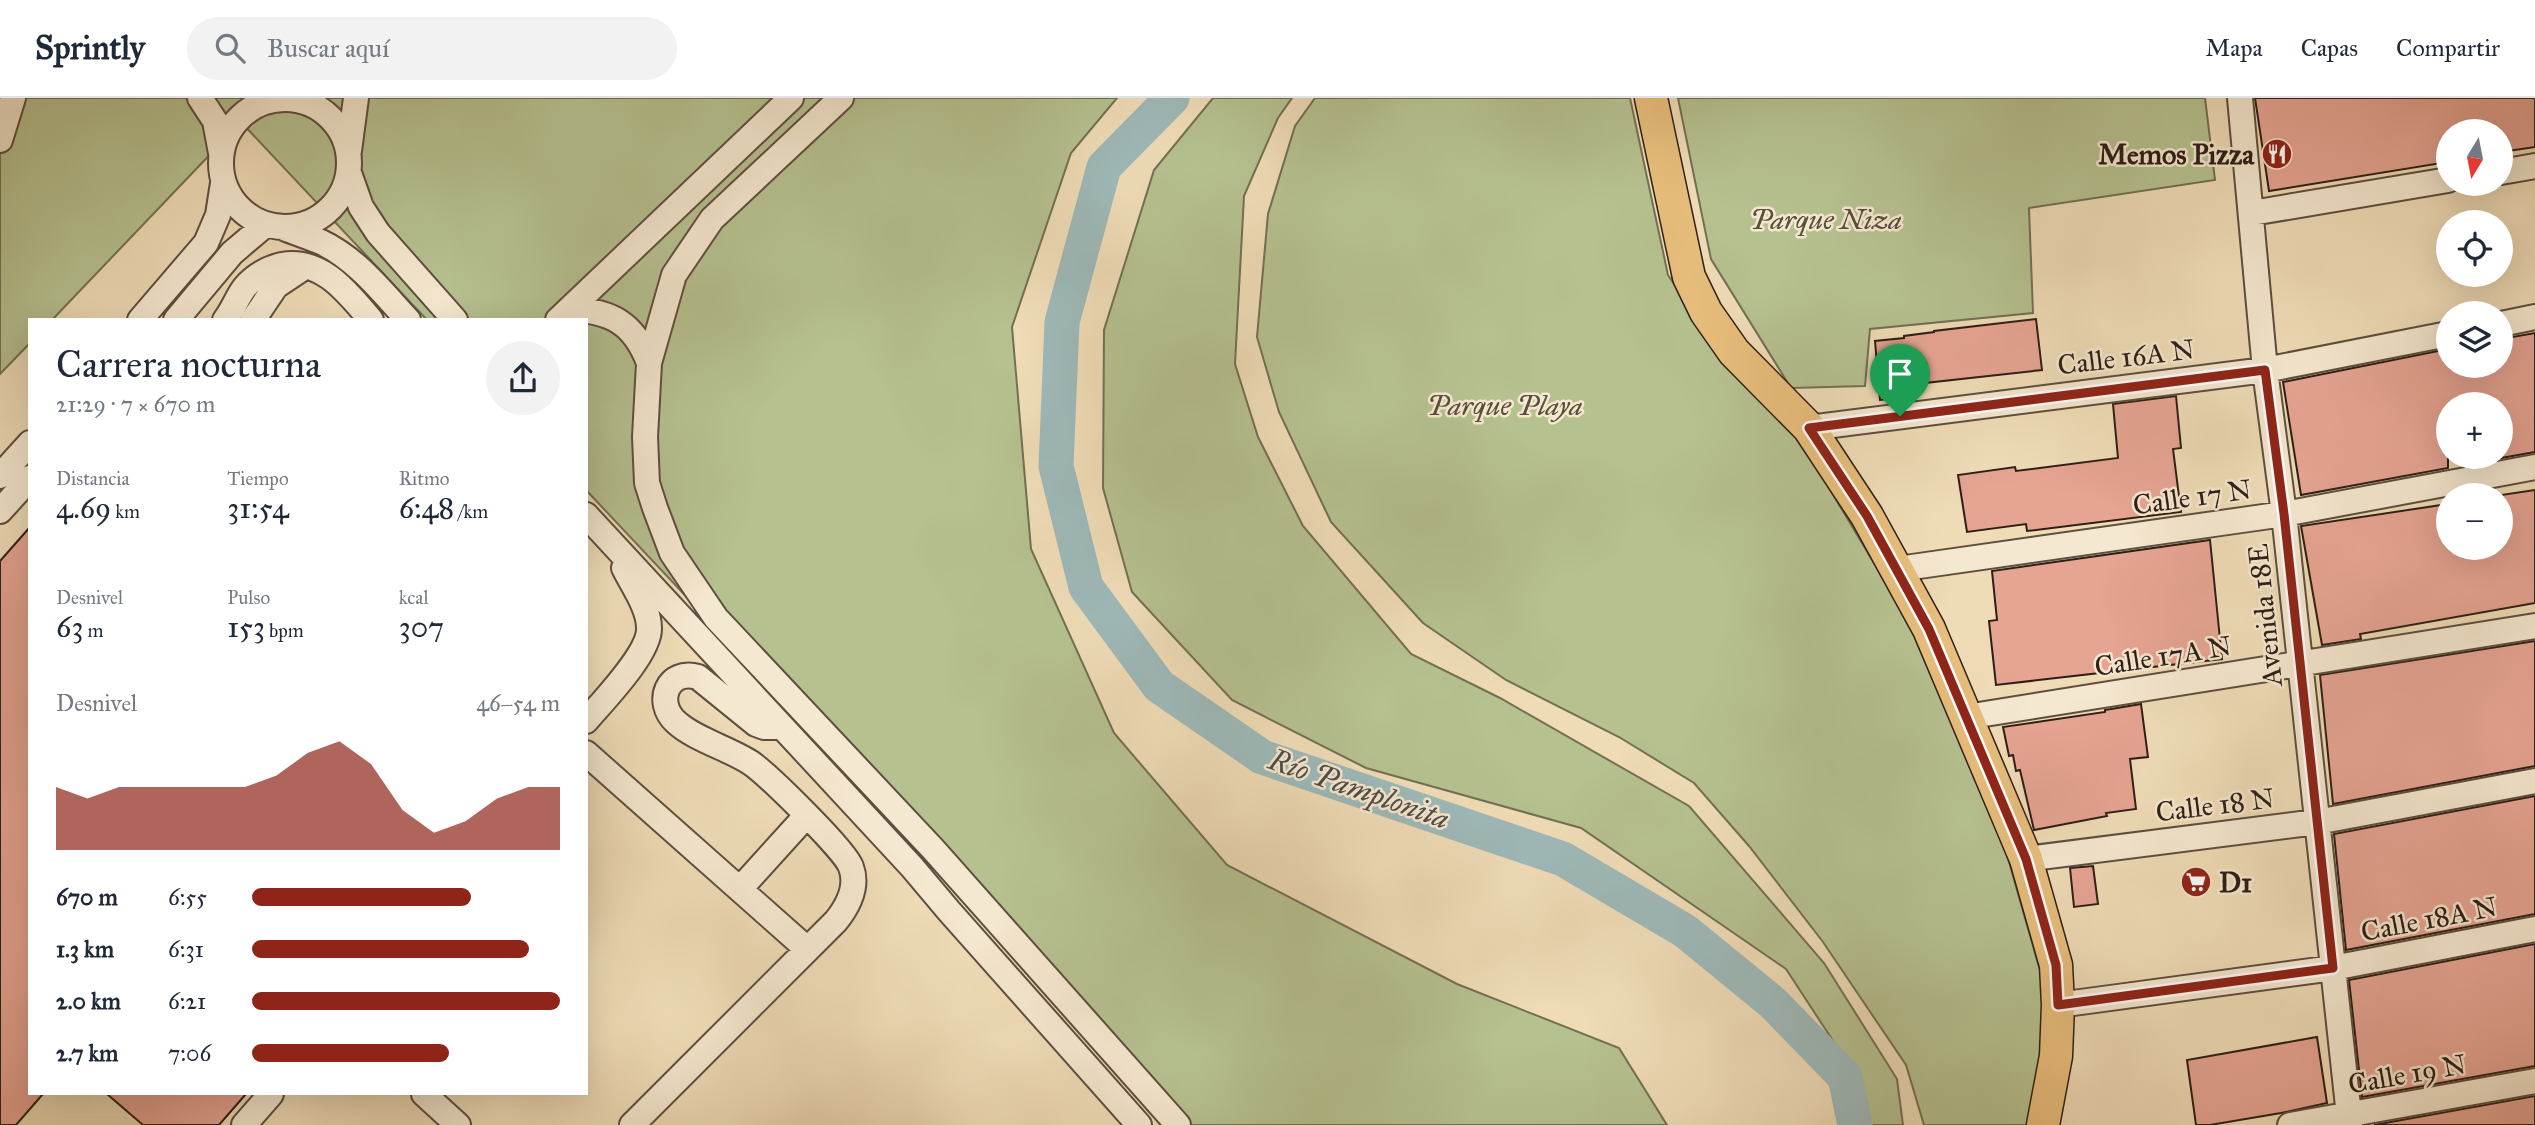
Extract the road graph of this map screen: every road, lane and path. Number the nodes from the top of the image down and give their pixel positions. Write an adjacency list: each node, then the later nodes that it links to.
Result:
1 (13, 98): 10 (street)
2 (200, 98): 11 (street)
3 (356, 98): 12 (street)
4 (791, 98): 20 (street)
5 (841, 98): 31 (street)
6 (1651, 98): 33 (main road)
7 (2240, 98): 17 (street, Avenida 18E)
8 (297, 99): 9 (street); 12 (street)
9 (263, 100): 11 (street)
10 (0, 140)
11 (221, 153): 16 (street)
12 (349, 164): 18 (street); 28 (street)
13 (2535, 166): 14 (street)
14 (2513, 170)
15 (2436, 182): 17 (street)
16 (223, 183): 18 (street); 22 (street)
17 (2252, 213): 32 (street, Avenida 18E)
18 (274, 226): 23 (street); 27 (street)
19 (307, 266): 24 (street); 25 (street); 26 (street)
20 (564, 315): 31 (street)
21 (2535, 317): 29 (street)
22 (142, 318)
23 (181, 318)
24 (226, 318)
25 (254, 318)
26 (369, 318)
27 (406, 318)
28 (453, 318)
29 (2513, 322)
30 (2436, 336): 32 (street, Calle 16A N)
31 (649, 363): 52 (street)
32 (2265, 370): 33 (street, Calle 16A N); 39 (street, Avenida 18E)
33 (1809, 428): 42 (main road)
34 (28, 445): 36 (street)
35 (2535, 467): 39 (street, Calle 17 N)
36 (0, 476)
37 (28, 480): 38 (street)
38 (0, 511)
39 (2284, 514): 42 (street, Calle 17 N); 44 (street, Avenida 18E)
40 (588, 517): 41 (street)
41 (611, 543): 46 (street); 47 (street)
42 (1898, 569): 45 (main road)
43 (2535, 626): 44 (street, Calle 17A N)
44 (2300, 665): 45 (street, Calle 17A N); 51 (street, Avenida 18E)
45 (1966, 718): 53 (main road)
46 (588, 719)
47 (782, 727): 50 (street); 54 (street)
48 (588, 754): 55 (street)
49 (2535, 782): 51 (street, Calle 18 N)
50 (806, 816): 55 (street); 59 (street)
51 (2317, 822): 53 (street, Calle 18 N); 60 (street, Avenida 18E)
52 (933, 849): 54 (street); 56 (street)
53 (2026, 859): 61 (main road)
54 (912, 867): 57 (street)
55 (740, 889): 59 (street)
56 (973, 895): 57 (street); 70 (street)
57 (949, 911): 69 (street)
58 (2535, 929): 60 (street, Calle 18A N)
59 (807, 949): 68 (street)
60 (2333, 968): 61 (street, Calle 18A N); 65 (street, Avenida 18E)
61 (2058, 1005): 71 (main road)
62 (2535, 1081): 65 (street, Calle 19 N)
63 (270, 1095): 66 (street)
64 (425, 1095): 67 (street)
65 (2350, 1120): 72 (street, Calle 19 N)
66 (244, 1125)
67 (458, 1125)
68 (632, 1125)
69 (1139, 1125)
70 (1178, 1125)
71 (2043, 1125)
72 (2290, 1125)

